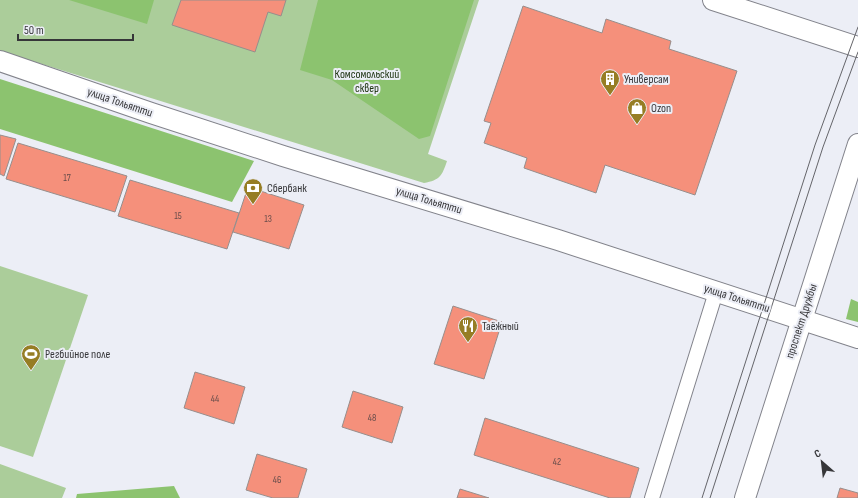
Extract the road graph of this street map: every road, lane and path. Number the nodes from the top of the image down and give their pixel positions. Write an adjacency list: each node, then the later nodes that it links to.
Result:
1 (713, 0): 2 (street)
2 (858, 47)
3 (0, 60): 5 (street, улица Тольятти)
4 (858, 144): 6 (street, проспект Дружбы)
5 (716, 292): 6 (street, улица Тольятти); 8 (street)
6 (802, 320): 7 (street, улица Тольятти); 9 (street, проспект Дружбы)
7 (858, 338)
8 (652, 498)
9 (746, 498)

